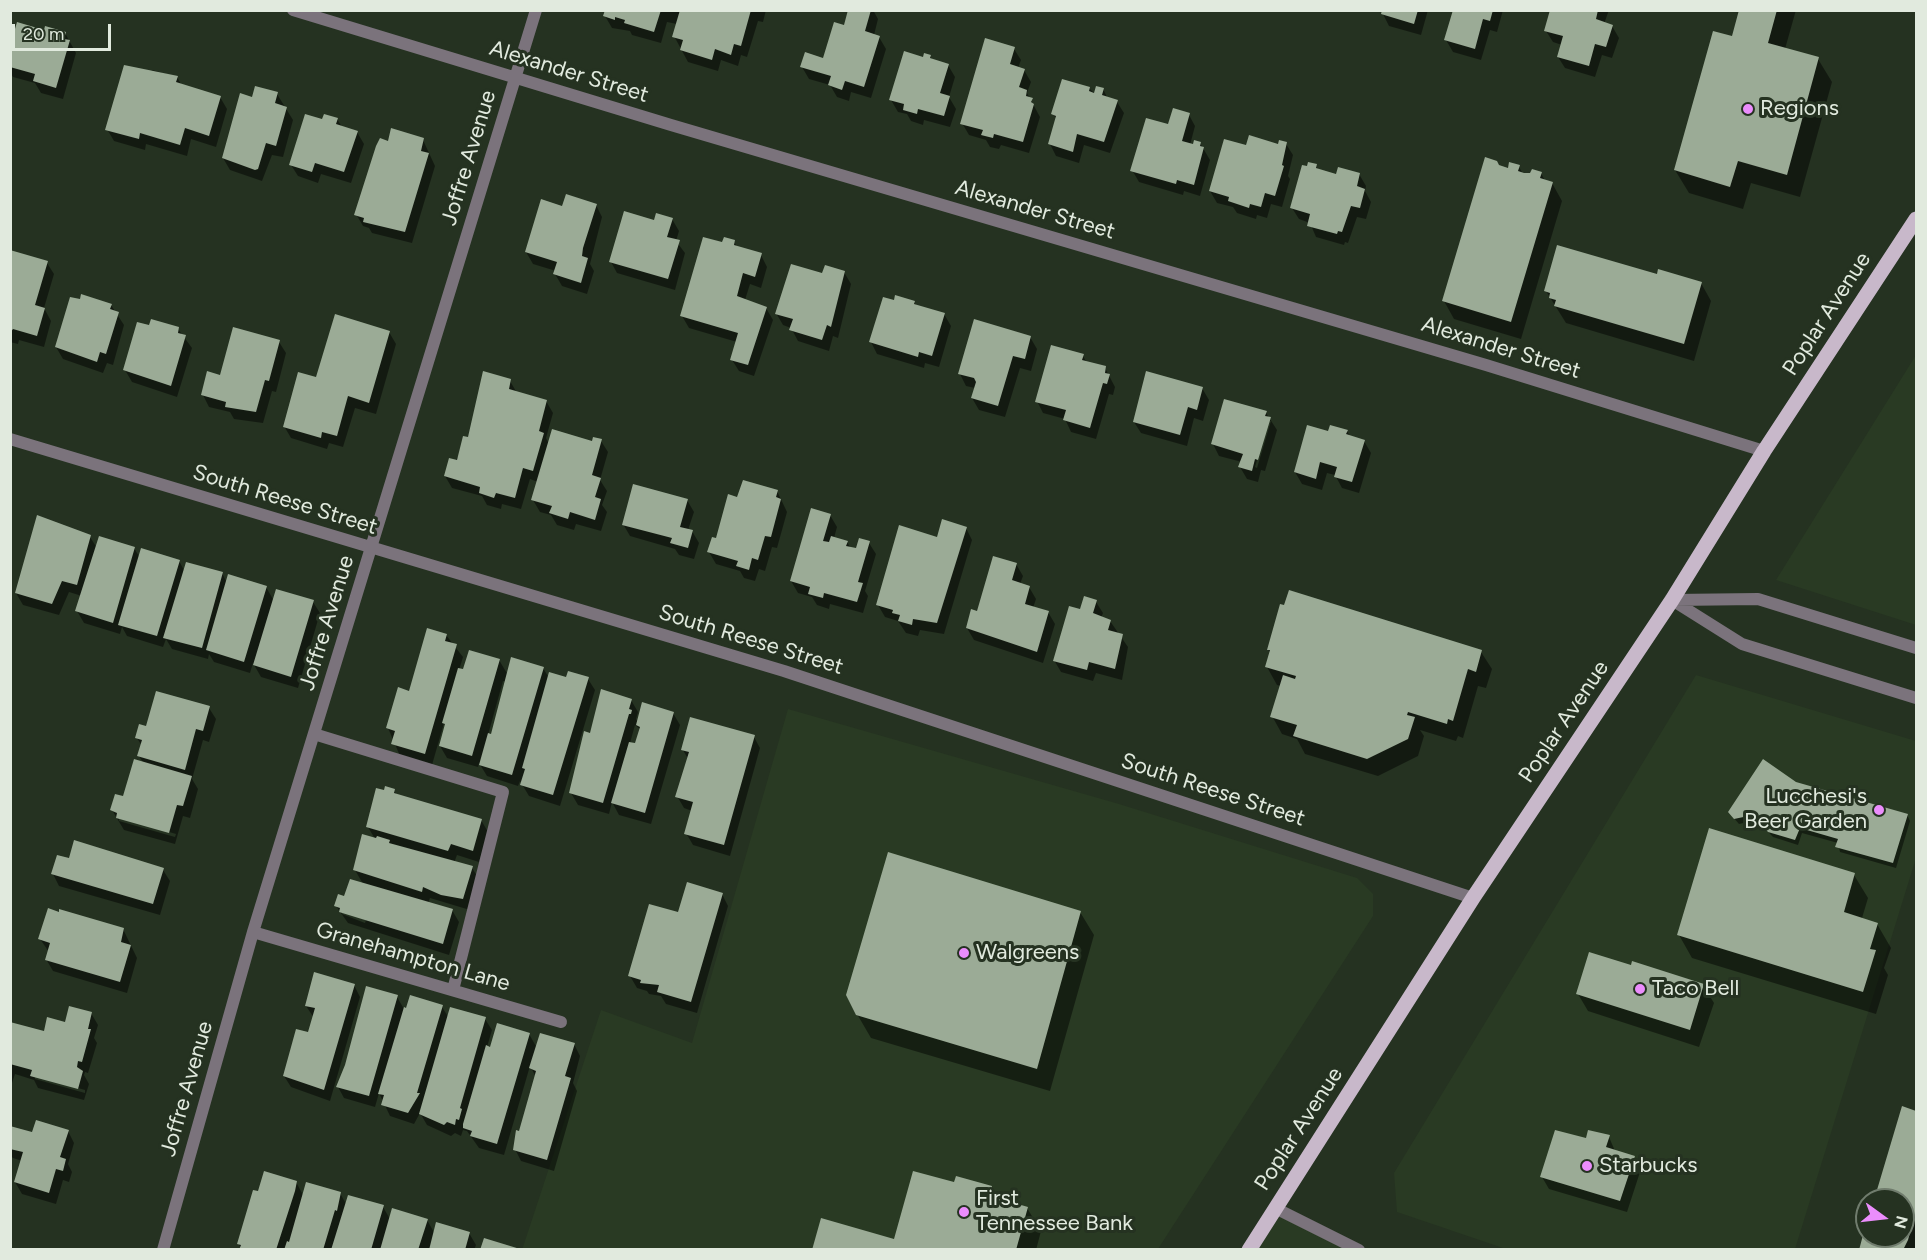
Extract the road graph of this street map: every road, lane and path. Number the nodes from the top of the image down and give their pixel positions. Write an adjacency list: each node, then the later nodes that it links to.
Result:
1 (293, 10): 3 (street, Alexander Street)
2 (536, 10): 3 (street, Joffre Avenue)
3 (515, 78): 6 (street, Alexander Street); 7 (street, Joffre Avenue)
4 (1917, 219): 6 (main road, Poplar Avenue)
5 (10, 439): 7 (street, South Reese Street)
6 (1764, 451): 8 (main road, Poplar Avenue)
7 (372, 548): 11 (street, Joffre Avenue); 12 (street, South Reese Street)
8 (1672, 600): 9 (street); 10 (street); 12 (main road, Poplar Avenue)
9 (1917, 648)
10 (1917, 698)
11 (314, 734): 13 (street, Joffre Avenue); 14 (street)
12 (1473, 898): 16 (main road, Poplar Avenue)
13 (253, 932): 14 (street, Granehampton Lane); 17 (street, Joffre Avenue)
14 (453, 990): 15 (street, Granehampton Lane)
15 (561, 1022)
16 (1275, 1208): 18 (main road, Poplar Avenue); 19 (street)
17 (163, 1250)
18 (1249, 1250)
19 (1359, 1250)

